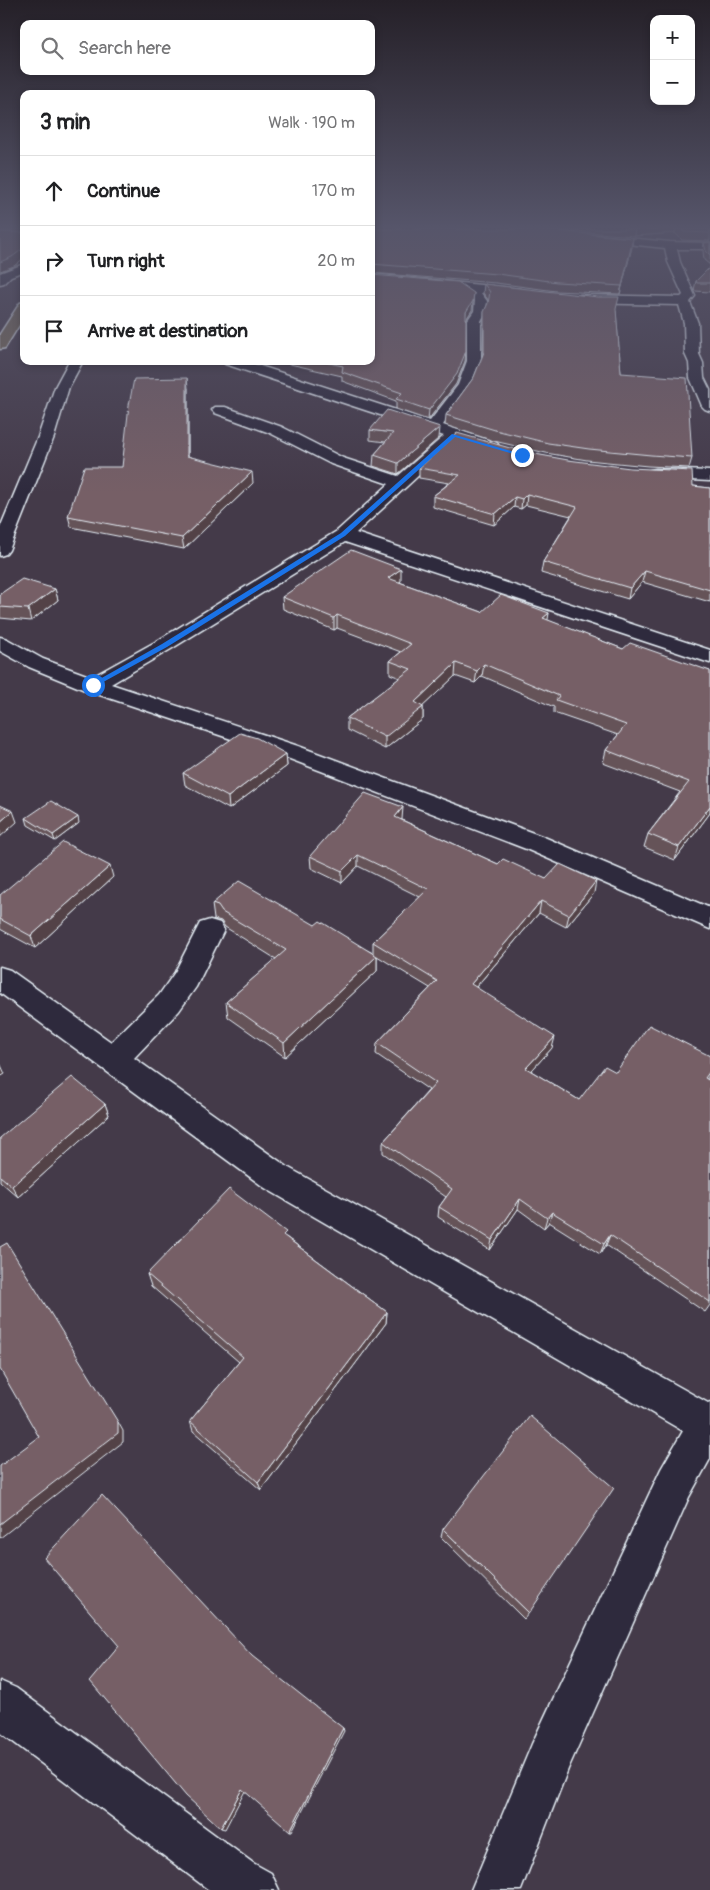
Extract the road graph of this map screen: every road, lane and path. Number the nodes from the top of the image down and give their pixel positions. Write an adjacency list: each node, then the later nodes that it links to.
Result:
1 (19, 317): 4 (main road)
2 (476, 317): 9 (street)
3 (689, 317): 7 (street)
4 (0, 344)
5 (74, 365): 16 (street)
6 (242, 365): 9 (street)
7 (710, 406)
8 (220, 410): 14 (street)
9 (433, 428): 10 (street)
10 (454, 435): 11 (street); 14 (street)
11 (505, 450)
12 (638, 473): 13 (street)
13 (710, 476)
14 (402, 482): 15 (street)
15 (343, 535): 18 (street); 19 (street)
16 (0, 550)
17 (0, 642): 19 (street)
18 (710, 657)
19 (93, 685): 20 (street)
20 (710, 919)
21 (210, 930): 23 (street)
22 (0, 978): 23 (street)
23 (113, 1059): 24 (street)
24 (709, 1422): 27 (street)
25 (0, 1704): 26 (street)
26 (254, 1890)
27 (496, 1890)

